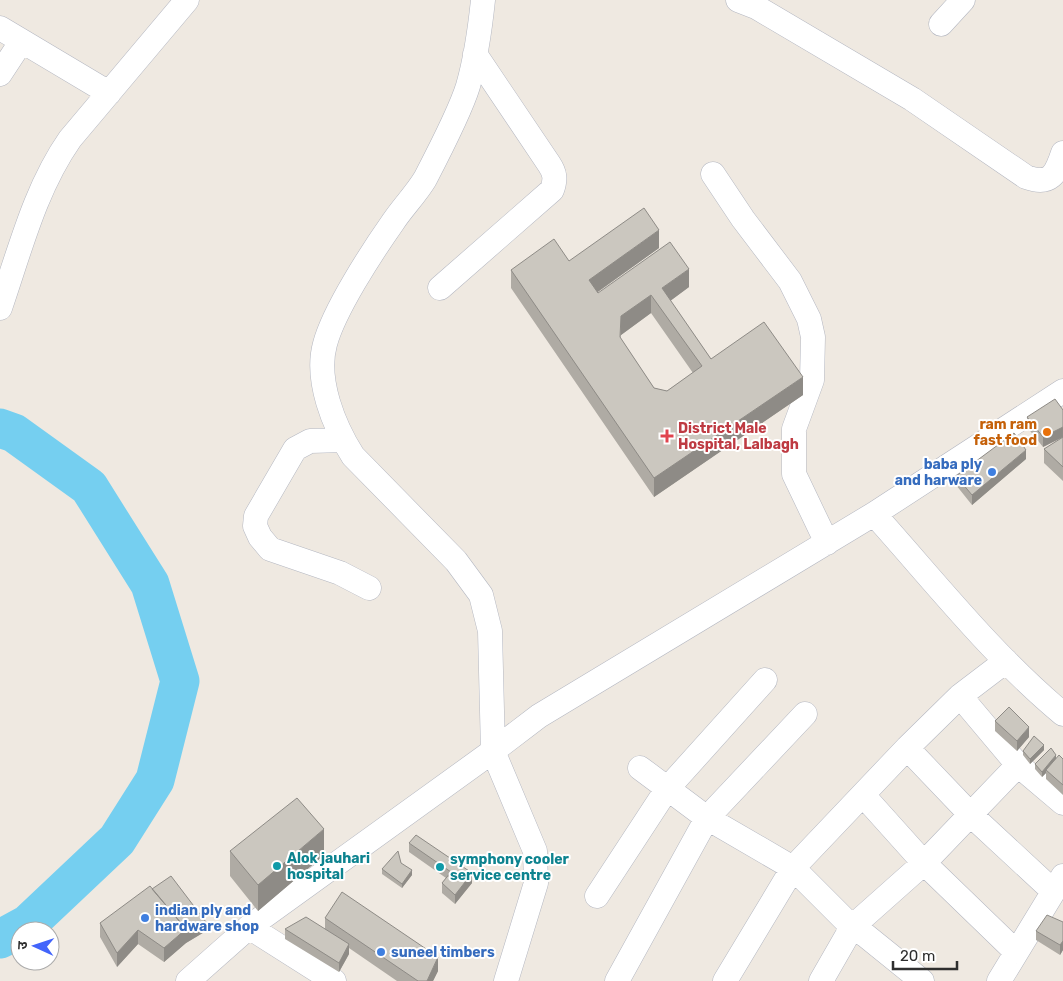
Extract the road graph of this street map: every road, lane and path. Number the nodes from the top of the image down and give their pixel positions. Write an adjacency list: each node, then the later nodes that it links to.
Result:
1 (187, 0): 10 (street)
2 (484, 0): 8 (street)
3 (738, 0): 11 (street)
4 (963, 0): 5 (street)
5 (941, 24)
6 (0, 28): 7 (street)
7 (21, 42): 9 (street); 10 (street)
8 (475, 54): 13 (street); 16 (street)
9 (0, 74)
10 (109, 93): 14 (street)
11 (1063, 153)
12 (713, 174): 18 (street)
13 (440, 288)
14 (0, 308)
15 (1063, 391): 17 (street)
16 (343, 440): 19 (street); 26 (street)
17 (874, 514): 18 (street); 20 (street)
18 (827, 542): 26 (street)
19 (369, 588)
20 (1006, 661): 22 (street); 24 (street)
21 (765, 680): 29 (street)
22 (960, 696): 25 (street); 27 (street)
23 (805, 714): 33 (street)
24 (1063, 714)
25 (907, 748): 30 (street); 32 (street)
26 (493, 751): 38 (street); 43 (street)
27 (1018, 765): 31 (street); 32 (street)
28 (640, 768): 29 (street)
29 (667, 789): 33 (street); 37 (street)
30 (863, 795): 34 (street); 35 (street)
31 (1063, 803)
32 (971, 815): 34 (street); 36 (street)
33 (707, 818): 35 (street); 44 (street)
34 (924, 863): 39 (street); 40 (street)
35 (793, 868): 39 (street); 45 (street)
36 (1058, 884): 40 (street)
37 (598, 896)
38 (248, 927): 41 (street); 42 (street)
39 (852, 928): 46 (street); 47 (street)
40 (1016, 952): 48 (street)
41 (188, 981)
42 (334, 981)
43 (506, 981)
44 (617, 981)
45 (725, 981)
46 (821, 981)
47 (922, 981)
48 (999, 981)

